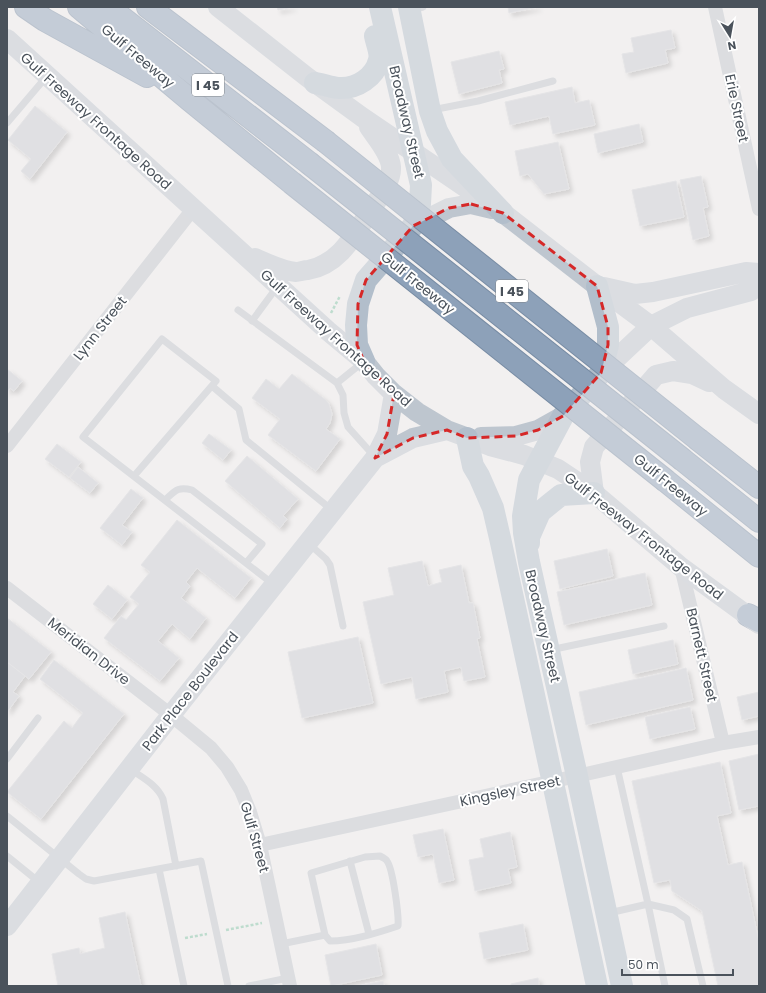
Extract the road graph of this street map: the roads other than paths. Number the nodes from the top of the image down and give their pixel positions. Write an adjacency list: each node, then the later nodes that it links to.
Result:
1 (26, 7): 15 (highway)
2 (79, 7): 15 (highway, Gulf Freeway / I 45)
3 (108, 7): 50 (highway, Gulf Freeway / I 45, bridge)
4 (148, 7): 11 (highway, I 45)
5 (165, 7): 11 (highway)
6 (218, 7): 14 (main road)
7 (715, 7): 21 (street, Erie Street)
8 (414, 8): 16 (main road, Broadway Street)
9 (381, 11): 14 (main road); 19 (main road, Broadway Street)
10 (7, 39): 12 (main road, Gulf Freeway Frontage Road)
11 (191, 40): 46 (highway, I 45, bridge)
12 (47, 76): 18 (lane); 20 (main road, Gulf Freeway Frontage Road)
13 (553, 81): 16 (lane)
14 (315, 83): 17 (main road)
15 (190, 100): 52 (highway, Gulf Freeway / I 45, bridge)
16 (430, 111): 22 (main road, Broadway Street)
17 (362, 118): 19 (main road); 24 (main road)
18 (7, 123)
19 (415, 153): 22 (main road); 23 (main road, Broadway Street)
20 (194, 209): 24 (main road, Gulf Freeway Frontage Road); 42 (street, Lynn Street)
21 (759, 209)
22 (503, 212): 23 (main road); 28 (main road)
23 (412, 226): 32 (main road, Broadway Street)
24 (242, 253): 26 (main road, Gulf Freeway Frontage Road)
25 (759, 273): 28 (main road)
26 (278, 285): 30 (lane); 32 (main road, Gulf Freeway Frontage Road)
27 (759, 285): 31 (main road)
28 (597, 286): 31 (main road); 33 (main road, Broadway Street)
29 (238, 310): 30 (lane)
30 (252, 320): 34 (lane)
31 (651, 326): 33 (main road); 36 (main road)
32 (364, 361): 34 (lane); 37 (main road, Gulf Freeway Frontage Road)
33 (601, 373): 39 (main road, Broadway Street)
34 (337, 383): 43 (lane)
35 (212, 386): 45 (lane); 45 (lane); 49 (lane)
36 (724, 389): 38 (main road); 47 (main road)
37 (394, 394): 40 (main road, Gulf Freeway Frontage Road); 43 (main road, Park Place Boulevard)
38 (759, 414)
39 (563, 416): 41 (main road); 44 (main road, Broadway Street)
40 (447, 430): 41 (main road, Gulf Freeway Frontage Road); 43 (main road, Park Place Boulevard)
41 (467, 438): 44 (main road, Gulf Freeway Frontage Road); 70 (main road, Broadway Street)
42 (9, 441)
43 (375, 458): 49 (main road, Park Place Boulevard)
44 (540, 461): 47 (main road, Gulf Freeway Frontage Road); 53 (main road, Broadway Street)
45 (134, 476): 48 (lane)
46 (759, 487)
47 (594, 493): 53 (main road); 55 (main road, Gulf Freeway Frontage Road)
48 (165, 500): 54 (lane); 54 (lane)
49 (334, 512): 51 (main road, Park Place Boulevard)
50 (759, 521)
51 (308, 543): 56 (main road, Park Place Boulevard); 59 (lane)
52 (759, 556)
53 (529, 562): 61 (main road, Broadway Street)
54 (246, 563): 56 (lane)
55 (682, 567): 58 (main road, Gulf Freeway Frontage Road); 65 (street, Barnett Street)
56 (274, 586): 62 (main road, Park Place Boulevard)
57 (7, 588): 62 (street, Meridian Drive)
58 (755, 620)
59 (343, 626)
60 (664, 626): 61 (lane)
61 (549, 650): 69 (main road, Broadway Street)
62 (171, 715): 68 (main road, Park Place Boulevard); 72 (street, Gulf Street)
63 (38, 718): 66 (lane)
64 (759, 736): 65 (street, Kingsley Street)
65 (722, 743): 67 (street, Kingsley Street)
66 (7, 758)
67 (617, 767): 69 (street, Kingsley Street); 79 (lane)
68 (129, 768): 74 (main road, Park Place Boulevard); 76 (lane)
69 (577, 776): 70 (street, Kingsley Street); 80 (main road, Broadway Street)
70 (553, 782): 72 (street, Kingsley Street); 85 (main road, Broadway Street)
71 (7, 816): 74 (lane)
72 (260, 844): 86 (street, Gulf Street)
73 (7, 856): 78 (lane)
74 (59, 859): 77 (lane); 78 (main road, Park Place Boulevard)
75 (350, 862): 82 (lane); 82 (lane); 83 (lane)
76 (176, 866): 77 (lane); 89 (lane)
77 (160, 869): 88 (lane)
78 (40, 883): 81 (main road, Park Place Boulevard)
79 (648, 904): 80 (lane); 93 (lane); 94 (lane)
80 (607, 914): 84 (main road, Broadway Street)
81 (7, 926)
82 (369, 934): 83 (lane)
83 (325, 935): 86 (lane)
84 (612, 937): 85 (main road); 92 (main road, Broadway Street)
85 (588, 943): 91 (main road, Broadway Street)
86 (282, 944): 87 (street, Gulf Street)
87 (289, 982): 90 (lane)
88 (184, 986)
89 (228, 986)
90 (249, 986)
91 (597, 986)
92 (622, 986)
93 (665, 986)
94 (703, 986)

